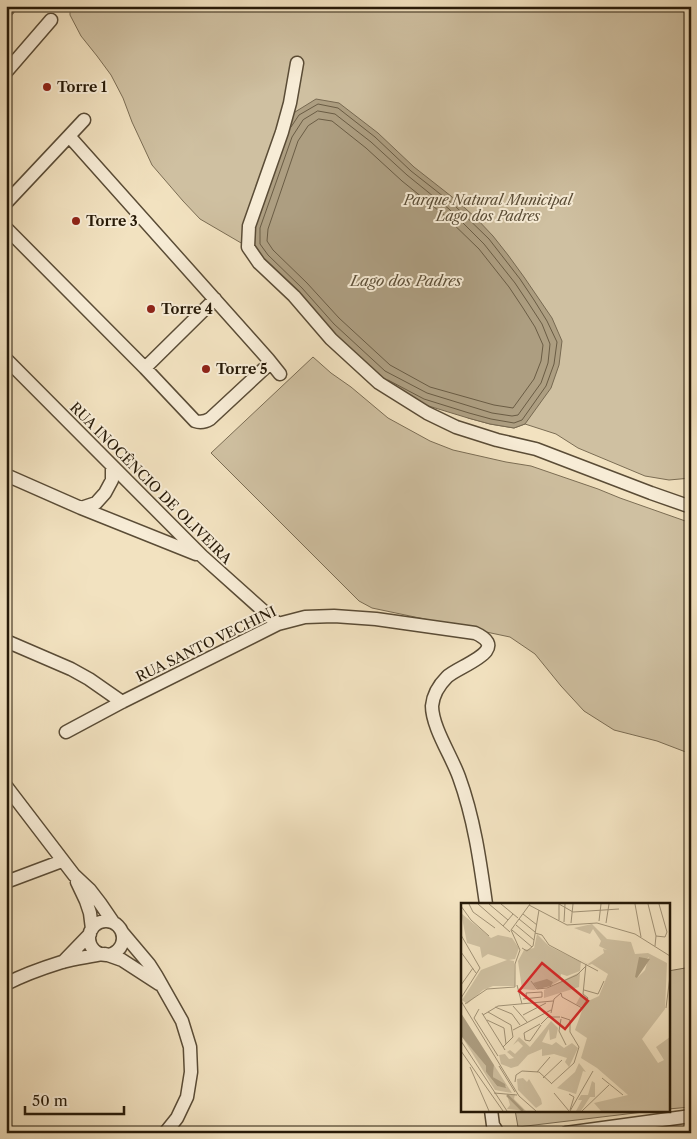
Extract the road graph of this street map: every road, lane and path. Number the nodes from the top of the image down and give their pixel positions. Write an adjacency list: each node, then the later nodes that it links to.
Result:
1 (10, 6): 2 (street)
2 (6, 11)
3 (51, 20): 5 (street)
4 (297, 63): 17 (street)
5 (6, 72)
6 (84, 120): 7 (street)
7 (69, 136): 8 (street); 10 (street)
8 (6, 203)
9 (6, 228): 13 (street)
10 (215, 300): 12 (street); 13 (street)
11 (6, 359): 15 (street, RUA INOCÊNCIO DE OLIVEIRA)
12 (268, 359): 13 (street); 14 (street)
13 (145, 368)
14 (280, 374)
15 (112, 466): 18 (street); 19 (street, RUA INOCÊNCIO DE OLIVEIRA)
16 (6, 475): 18 (street)
17 (691, 507)
18 (81, 508): 19 (street)
19 (202, 556): 20 (street, RUA INOCÊNCIO DE OLIVEIRA)
20 (278, 624): 22 (street, RUA SANTO VECHINI); 28 (street, RUA SANTO VECHINI)
21 (6, 641): 22 (street)
22 (122, 702): 23 (street, RUA SANTO VECHINI)
23 (66, 732)
24 (6, 786): 25 (street)
25 (62, 861): 26 (street); 27 (street)
26 (74, 875): 29 (street); 30 (street)
27 (6, 882)
28 (486, 903)
29 (118, 927): 30 (street); 31 (street); 34 (street)
30 (90, 931): 31 (street); 32 (street)
31 (104, 954): 32 (street); 34 (street)
32 (63, 962): 33 (street)
33 (6, 984)
34 (161, 985): 37 (street)
35 (491, 1112): 38 (street)
36 (691, 1116): 39 (street)
37 (165, 1133)
38 (498, 1133)
39 (566, 1133)

